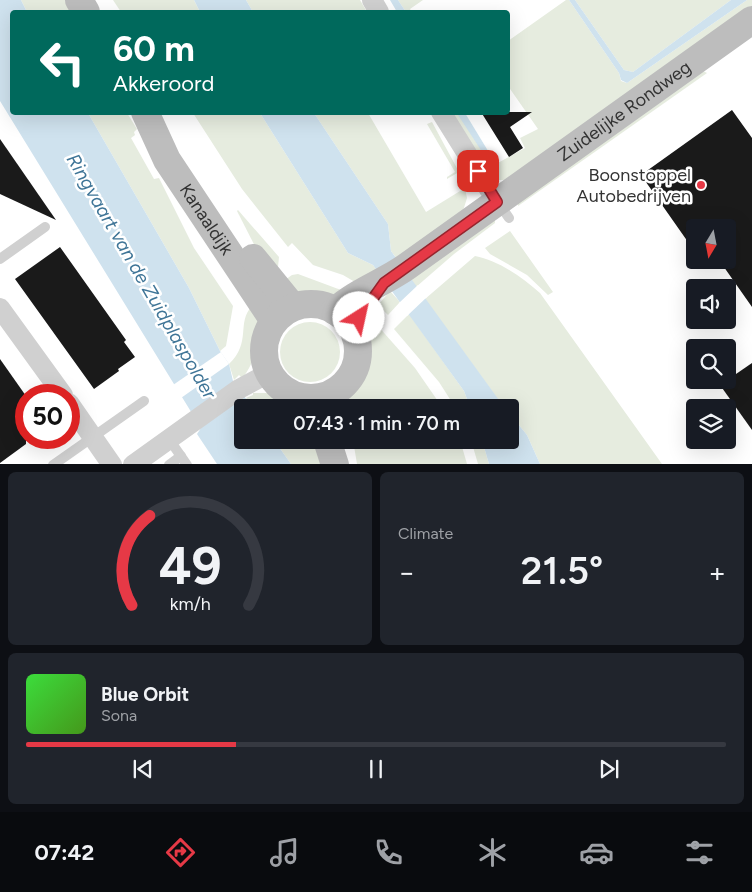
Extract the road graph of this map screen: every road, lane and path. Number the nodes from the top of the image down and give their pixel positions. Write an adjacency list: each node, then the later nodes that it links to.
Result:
1 (752, 20): 5 (main road, Zuidelijke Rondweg)
2 (146, 115): 9 (main road, Kanaaldijk)
3 (151, 115): 9 (main road, Kanaaldijk)
4 (443, 115): 5 (street)
5 (503, 210): 10 (main road, Zuidelijke Rondweg)
6 (45, 227): 7 (lane)
7 (0, 259)
8 (0, 308): 12 (street)
9 (283, 314): 10 (main road); 11 (main road)
10 (343, 319): 15 (main road)
11 (268, 373): 13 (main road); 19 (street)
12 (55, 384)
13 (303, 399)
14 (321, 399): 15 (main road)
15 (339, 399)
16 (144, 401): 18 (lane)
17 (80, 419): 18 (street)
18 (92, 436): 23 (lane); 24 (street)
19 (169, 439): 22 (lane); 25 (street)
20 (330, 449): 27 (main road)
21 (348, 449): 28 (main road)
22 (184, 460): 26 (lane)
23 (53, 464)
24 (112, 464)
25 (133, 464)
26 (169, 464)
27 (335, 464)
28 (352, 464)

